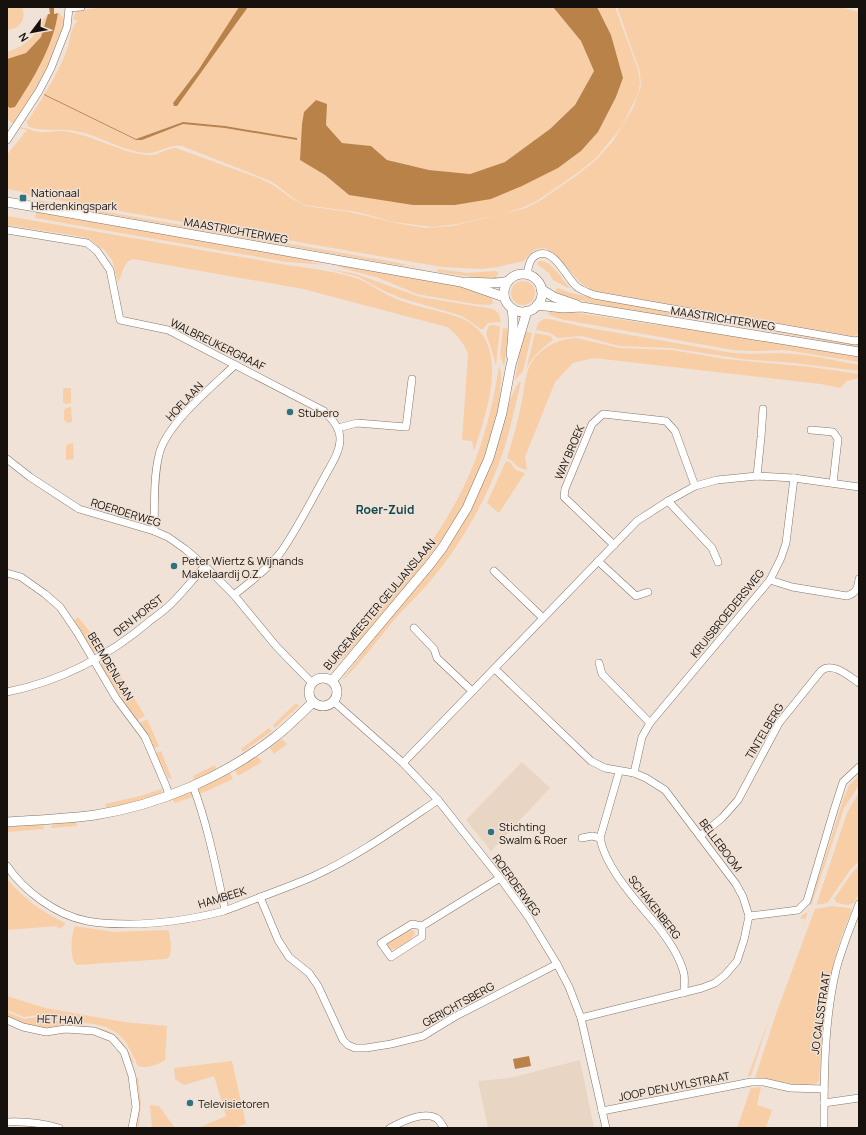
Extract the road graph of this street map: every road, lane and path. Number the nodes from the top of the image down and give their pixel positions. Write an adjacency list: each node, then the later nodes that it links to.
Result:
1 (81, 7): 2 (street)
2 (7, 140)
3 (7, 202): 7 (main road, MAASTRICHTERWEG)
4 (7, 230): 16 (street, WALBREUKERGRAAF)
5 (527, 274): 6 (main road); 8 (main road); 14 (street)
6 (508, 281): 7 (main road, MAASTRICHTERWEG); 9 (main road)
7 (461, 282): 9 (main road, MAASTRICHTERWEG)
8 (541, 289): 10 (main road); 11 (main road, MAASTRICHTERWEG)
9 (504, 297): 12 (main road)
10 (537, 305): 11 (main road, MAASTRICHTERWEG); 13 (main road)
11 (582, 307): 15 (main road, MAASTRICHTERWEG)
12 (512, 309): 13 (main road); 17 (main road, BURGEMEESTER GEULJANSLAAN)
13 (527, 311): 17 (main road, BURGEMEESTER GEULJANSLAAN)
14 (859, 340)
15 (859, 352)
16 (235, 365): 20 (street, WALBREUKERGRAAF); 29 (street, HOFLAAN)
17 (511, 365): 45 (main road, BURGEMEESTER GEULJANSLAAN)
18 (412, 379): 20 (street)
19 (763, 409): 23 (street)
20 (338, 428): 39 (street)
21 (811, 430): 25 (street)
22 (7, 459): 29 (street, ROERDERWEG)
23 (756, 476): 24 (street); 26 (street)
24 (794, 478): 25 (street); 37 (street, KRUISBROEDERSWEG)
25 (833, 482): 27 (street)
26 (695, 486): 28 (street); 30 (street, WAY BROEK)
27 (859, 486)
28 (668, 501): 30 (street); 32 (street)
29 (154, 531): 33 (street, ROERDERWEG)
30 (614, 545): 31 (street)
31 (598, 561): 38 (street); 40 (street)
32 (718, 562)
33 (205, 566): 39 (street, ROERDERWEG); 42 (street, DEN HORST)
34 (494, 571): 40 (street)
35 (7, 573): 42 (street, BEEMDENLAAN)
36 (859, 579): 37 (street)
37 (770, 580): 52 (street, KRUISBROEDERSWEG)
38 (648, 592)
39 (234, 595): 46 (street, ROERDERWEG)
40 (543, 618): 44 (street)
41 (414, 628): 48 (street)
42 (94, 661): 49 (street, DEN HORST); 58 (street, BEEMDENLAAN)
43 (599, 663): 52 (street)
44 (494, 669): 48 (street); 55 (street, BELLEBOOM)
45 (332, 681): 46 (main road); 50 (main road)
46 (312, 683): 51 (main road)
47 (859, 683): 61 (street, TINTELBERG)
48 (472, 691): 53 (street)
49 (7, 692)
50 (333, 701): 51 (main road); 53 (street, ROERDERWEG)
51 (314, 702): 57 (main road)
52 (650, 723): 56 (street, KRUISBROEDERSWEG)
53 (403, 763): 59 (street, ROERDERWEG)
54 (859, 767): 69 (street)
55 (619, 772): 56 (street, BELLEBOOM); 63 (street)
56 (634, 773): 61 (street, BELLEBOOM)
57 (193, 786): 58 (main road); 68 (street)
58 (169, 795): 60 (main road)
59 (438, 800): 65 (street, ROERDERWEG); 66 (street, HAMBEEK)
60 (7, 822)
61 (700, 836): 69 (street, BELLEBOOM)
62 (582, 838): 63 (street)
63 (600, 838): 72 (street, SCHAKENBERG)
64 (7, 866): 68 (street, HAMBEEK)
65 (500, 878): 70 (street); 71 (street, ROERDERWEG)
66 (260, 897): 68 (street, HAMBEEK); 71 (street, GERICHTSBERG)
67 (859, 904): 75 (street, JO CALSSTRAAT)
68 (225, 910)
69 (749, 916): 72 (street, BELLEBOOM)
70 (422, 926): 70 (street)
71 (556, 964): 73 (street, ROERDERWEG)
72 (684, 993): 73 (street, BELLEBOOM)
73 (581, 1018): 78 (street, ROERDERWEG)
74 (7, 1020): 81 (street, HET HAM)
75 (824, 1089): 77 (street, JO CALSSTRAAT); 78 (street, JOOP DEN UYLSTRAAT)
76 (859, 1098): 77 (street)
77 (824, 1103): 85 (street, JO CALSSTRAAT)
78 (602, 1111): 84 (street, ROERDERWEG)
79 (7, 1122): 80 (street)
80 (59, 1128)
81 (132, 1128)
82 (390, 1128): 83 (street)
83 (444, 1128)
84 (606, 1128)
85 (824, 1128)

